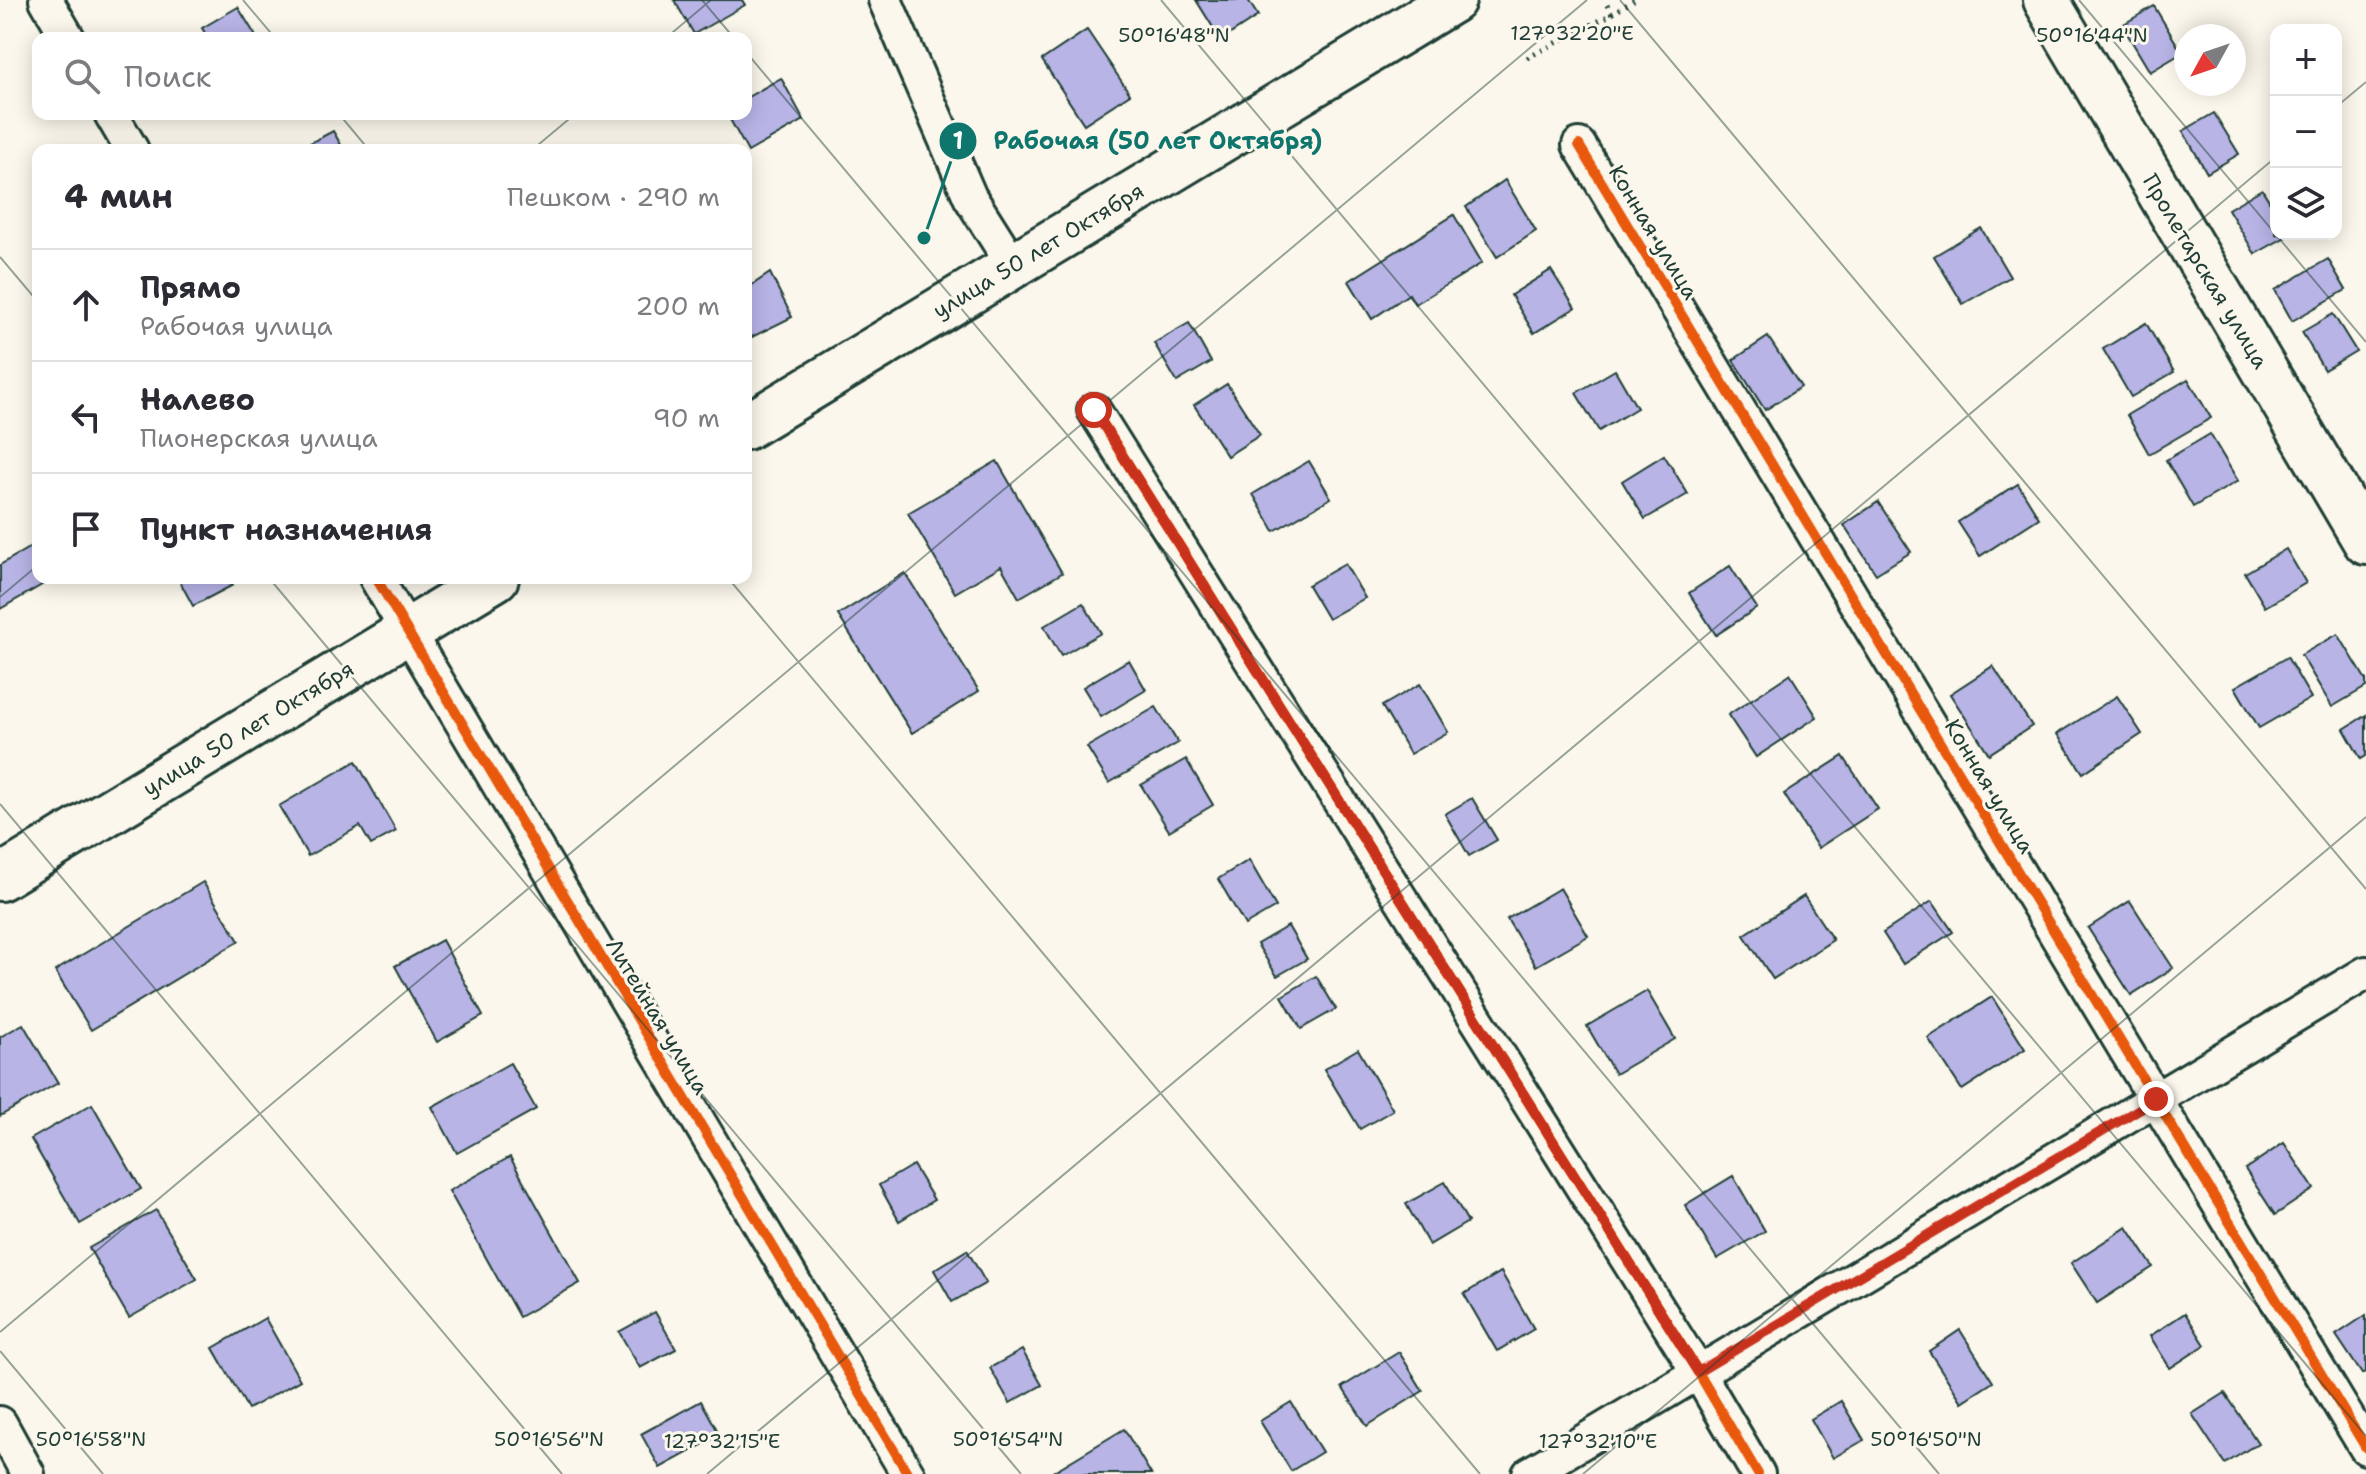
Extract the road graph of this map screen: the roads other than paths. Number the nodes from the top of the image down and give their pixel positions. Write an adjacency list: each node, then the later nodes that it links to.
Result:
1 (46, 0): 5 (street)
2 (885, 0): 9 (street)
3 (1453, 0): 9 (main road, улица 50 лет Октября)
4 (2046, 0): 12 (main road, Пролетарская улица)
5 (65, 32)
6 (114, 120): 7 (street)
7 (128, 144)
8 (1579, 145): 18 (street, Конная улица)
9 (1013, 265): 11 (main road, улица 50 лет Октября)
10 (1094, 410): 19 (street)
11 (752, 423)
12 (2366, 542)
13 (379, 584): 15 (street, Литейная улица)
14 (486, 584): 15 (main road, улица 50 лет Октября)
15 (407, 632): 16 (main road, улица 50 лет Октября); 23 (street, Литейная улица)
16 (0, 878)
17 (2366, 973): 18 (street)
18 (2156, 1099): 19 (street); 21 (street, Конная улица)
19 (1698, 1372): 24 (street); 25 (street)
20 (0, 1423): 22 (street)
21 (2366, 1448)
22 (28, 1474)
23 (908, 1474)
24 (1529, 1474)
25 (1758, 1474)

